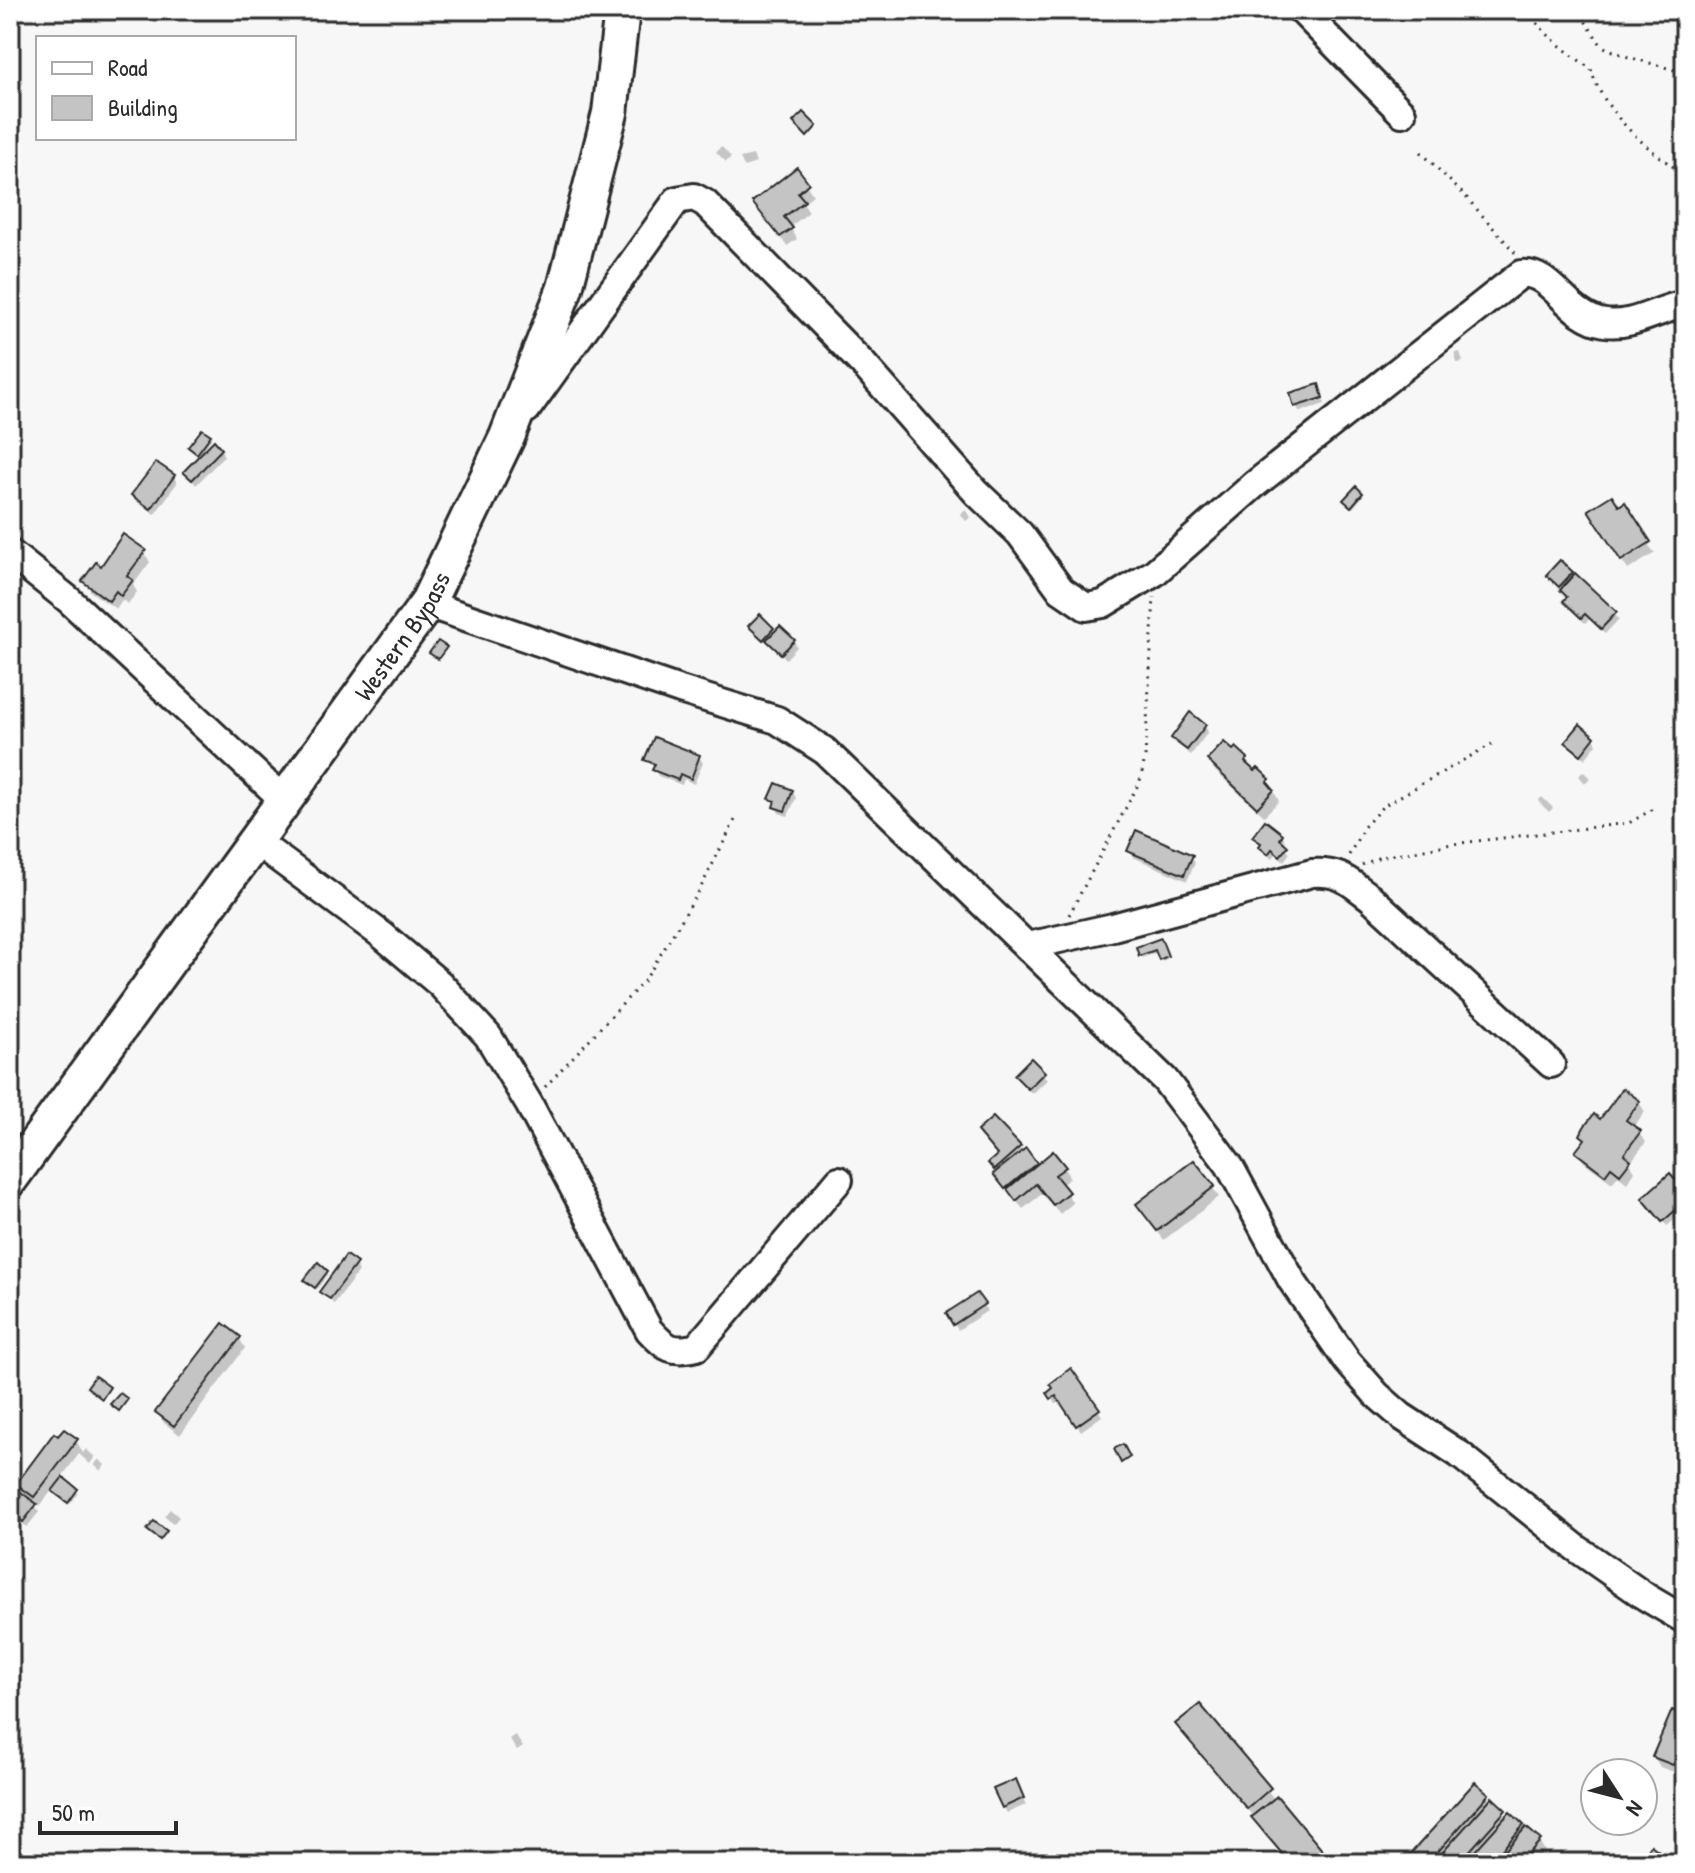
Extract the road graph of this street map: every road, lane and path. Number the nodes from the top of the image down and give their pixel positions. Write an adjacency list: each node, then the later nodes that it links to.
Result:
1 (622, 10): 11 (main road, Western Bypass)
2 (1301, 10): 6 (street)
3 (1527, 10): 8 (path)
4 (1581, 15): 5 (path)
5 (1685, 73)
6 (1402, 113)
7 (1421, 152): 9 (path)
8 (1685, 175)
9 (1532, 273): 10 (street); 13 (street)
10 (1685, 304)
11 (507, 437): 13 (street); 14 (main road, Western Bypass)
12 (10, 553): 16 (street)
13 (1154, 573): 21 (path)
14 (427, 604): 16 (main road, Western Bypass); 22 (street)
15 (1492, 744): 20 (path)
16 (284, 800): 19 (main road, Western Bypass)
17 (1655, 808): 20 (path)
18 (736, 818): 24 (path)
19 (254, 840): 24 (street); 25 (main road, Western Bypass)
20 (1339, 875): 21 (street); 23 (street)
21 (1057, 938): 22 (street)
22 (1028, 946): 27 (street)
23 (1551, 1064)
24 (529, 1104): 26 (street)
25 (10, 1179)
26 (839, 1180)
27 (1685, 1620)

